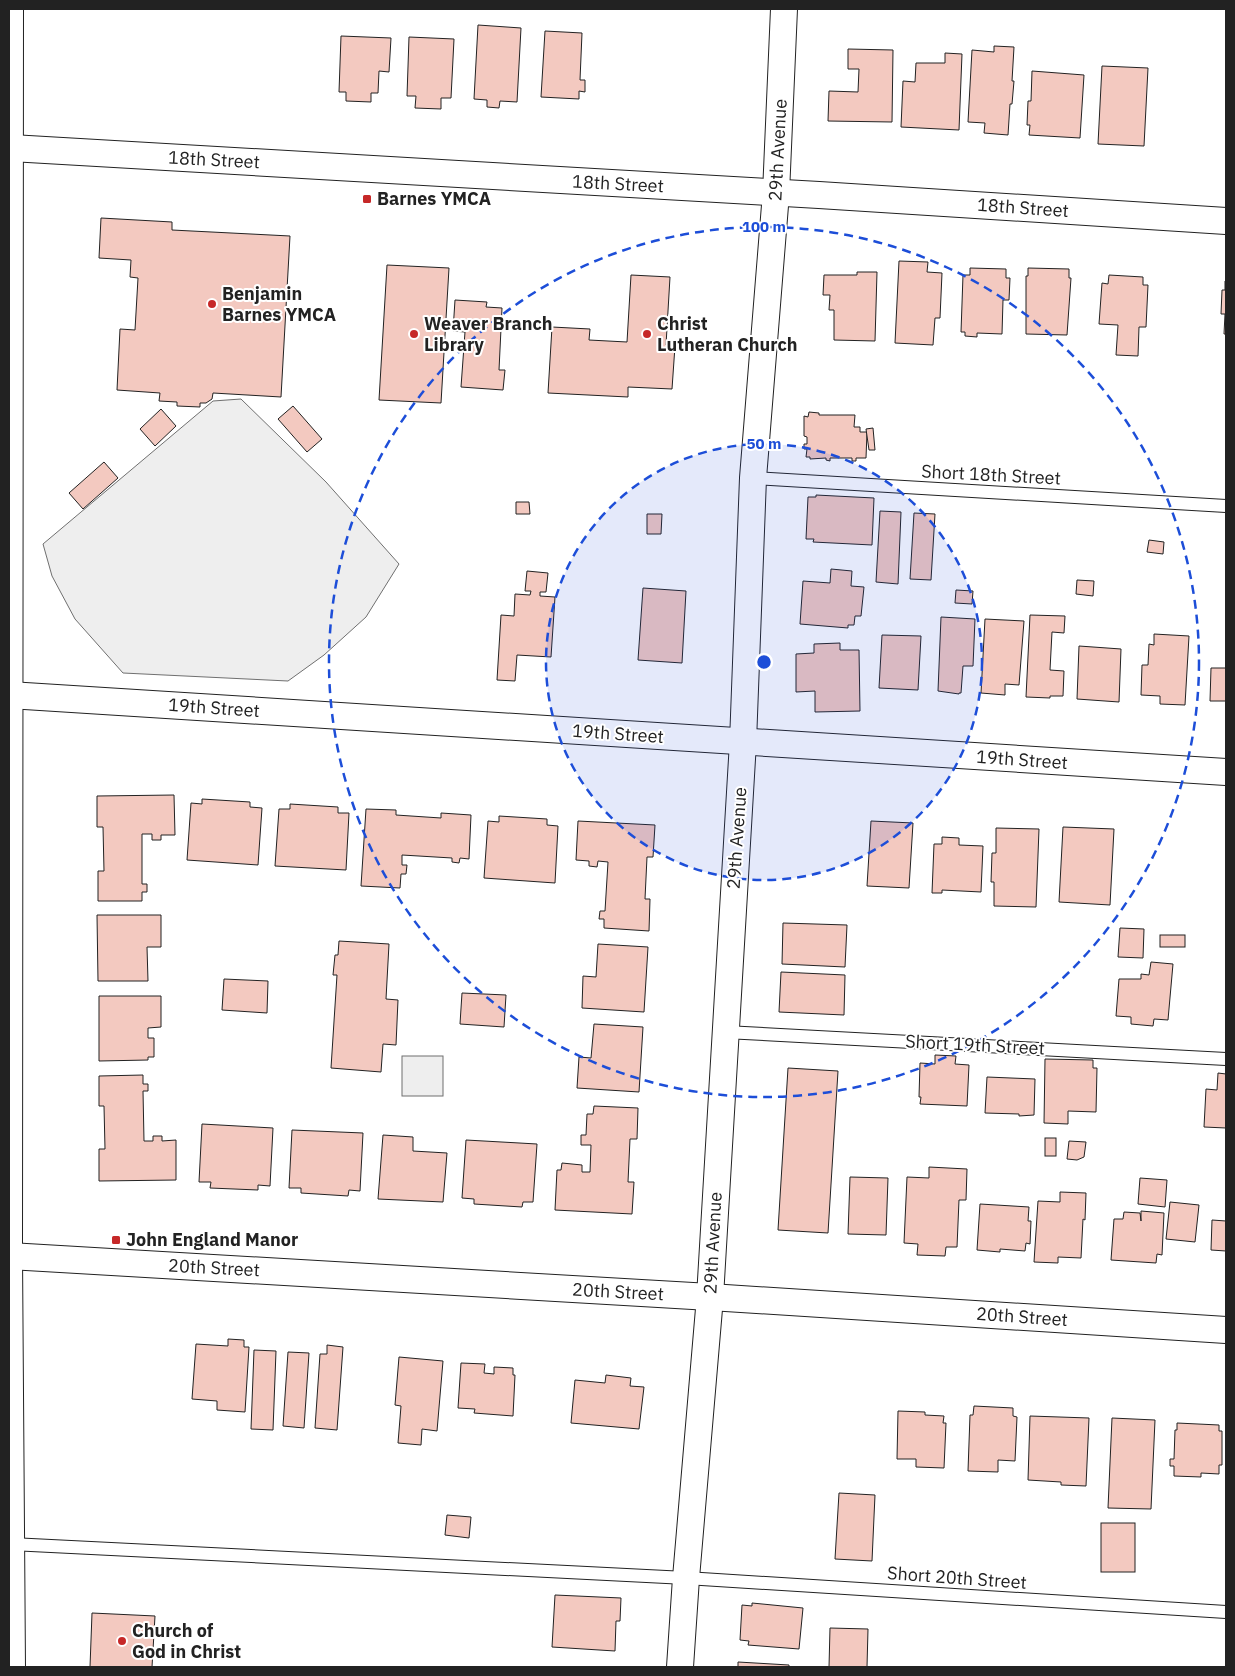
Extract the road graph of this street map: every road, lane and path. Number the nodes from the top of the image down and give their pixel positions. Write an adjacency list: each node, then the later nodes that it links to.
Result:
1 (10, 9): 3 (street)
2 (784, 9): 4 (street, 29th Avenue)
3 (10, 148): 4 (street, 18th Street); 6 (street)
4 (776, 193): 5 (street, 18th Street); 7 (street, 29th Avenue)
5 (1226, 221)
6 (9, 270): 9 (street)
7 (753, 478): 8 (lane, Short 18th Street); 11 (street, 29th Avenue)
8 (1226, 506)
9 (9, 668): 10 (street)
10 (9, 695): 11 (street, 19th Street); 15 (street)
11 (743, 742): 12 (street, 19th Street); 13 (street, 29th Avenue)
12 (1226, 772)
13 (724, 1032): 14 (lane, Short 19th Street); 17 (street, 29th Avenue)
14 (1226, 1060)
15 (9, 1070): 16 (street)
16 (9, 1256): 17 (street, 20th Street); 19 (street)
17 (710, 1297): 18 (street, 20th Street); 21 (street, 29th Avenue)
18 (1226, 1330)
19 (10, 1469): 20 (street)
20 (11, 1544): 21 (lane, Short 20th Street); 23 (street)
21 (686, 1578): 22 (lane, Short 20th Street); 24 (street, 29th Avenue)
22 (1226, 1612)
23 (12, 1667)
24 (680, 1667)

